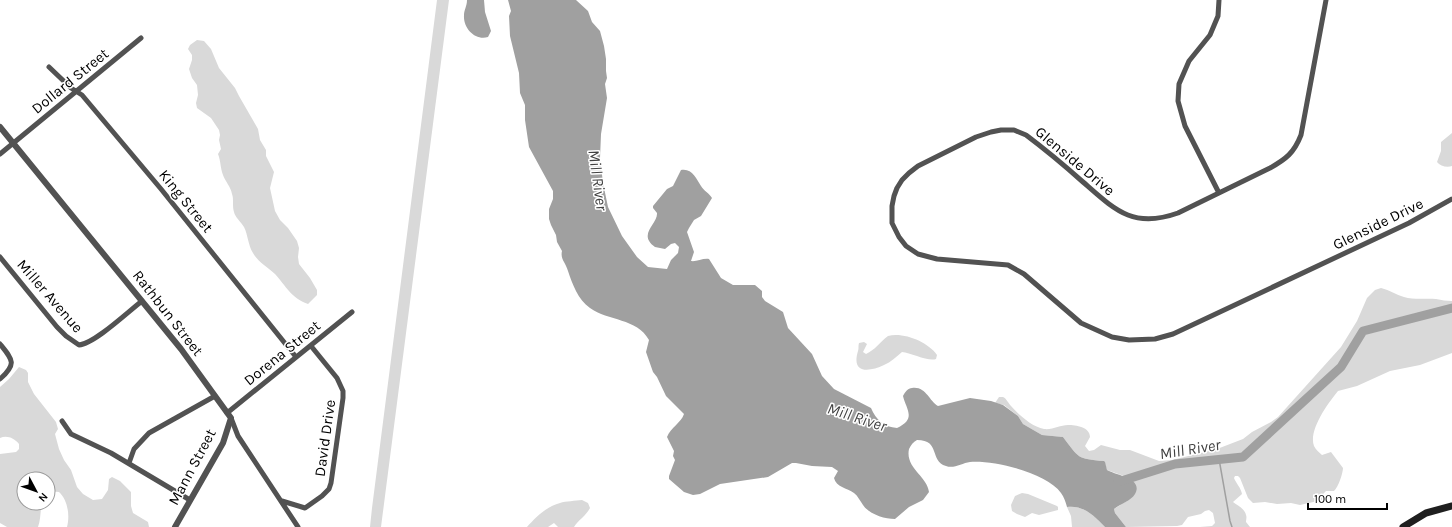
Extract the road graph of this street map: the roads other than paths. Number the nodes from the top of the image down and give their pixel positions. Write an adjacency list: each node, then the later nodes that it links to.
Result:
1 (1219, 0): 9 (street)
2 (1326, 0): 9 (street, Glenside Drive)
3 (141, 38): 5 (street, Dollard Street)
4 (49, 67): 5 (street, King Street)
5 (76, 92): 7 (street, Dollard Street); 16 (street, King Street)
6 (0, 127): 7 (street, Rathbun Street)
7 (13, 143): 8 (street, Dollard Street); 12 (street, Rathbun Street)
8 (0, 154)
9 (1219, 193): 10 (street, Glenside Drive)
10 (1452, 199)
11 (0, 258): 12 (street, Miller Avenue)
12 (142, 301): 18 (street, Rathbun Street)
13 (352, 312): 15 (street, Dorena Street)
14 (0, 344): 17 (street)
15 (311, 346): 16 (street, Dorena Street); 23 (street, David Drive)
16 (296, 357): 19 (street, Dorena Street)
17 (0, 379)
18 (215, 396): 19 (street, Rathbun Street); 21 (street)
19 (229, 416): 22 (street, Mann Street); 23 (street, Rathbun Street)
20 (62, 421): 21 (street)
21 (129, 463): 22 (street)
22 (190, 500): 25 (street, Mann Street)
23 (282, 501): 26 (street, Rathbun Street)
24 (1452, 506): 27 (main road)
25 (175, 527)
26 (298, 527)
27 (1403, 527)

